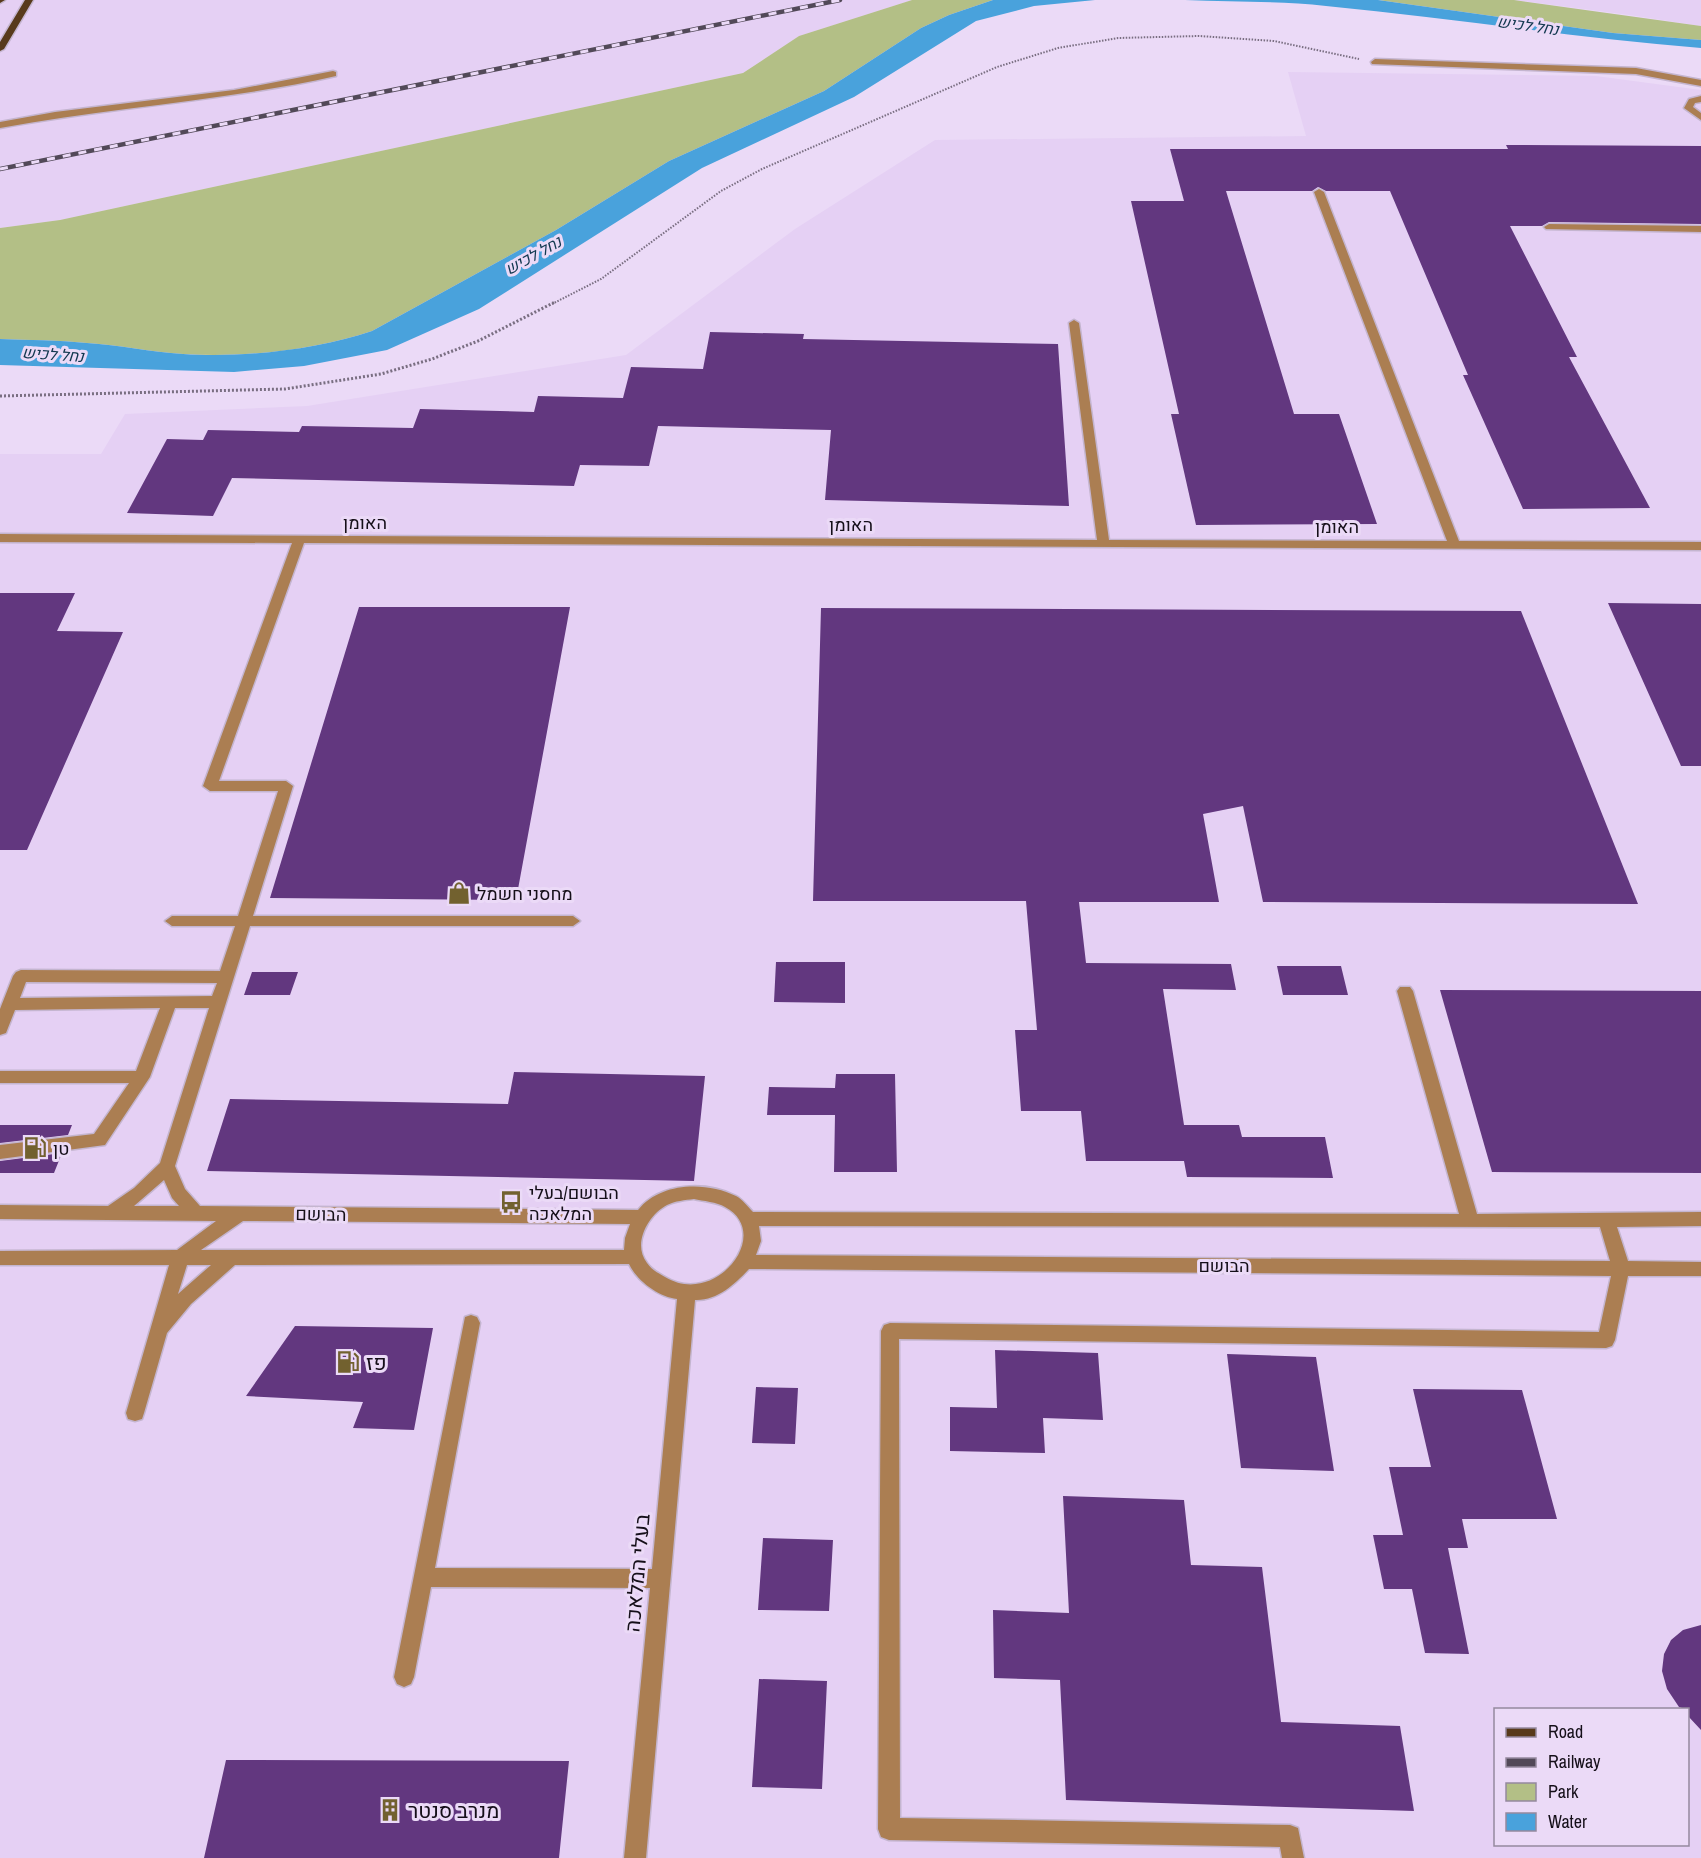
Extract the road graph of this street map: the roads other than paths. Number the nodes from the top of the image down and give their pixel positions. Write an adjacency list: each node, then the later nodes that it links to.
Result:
1 (29, 0): 2 (main road)
2 (0, 48)
3 (1375, 62): 5 (street)
4 (333, 74): 8 (street)
5 (1701, 83)
6 (1701, 99): 7 (street)
7 (1701, 117)
8 (0, 125)
9 (1319, 192): 16 (street)
10 (1549, 227): 11 (street)
11 (1701, 229)
12 (1074, 323): 15 (street)
13 (0, 538): 14 (street, האומן)
14 (299, 539): 15 (street, האומן); 20 (street)
15 (1103, 543): 16 (street, האומן)
16 (1454, 545): 17 (street, האומן)
17 (1701, 546)
18 (172, 921): 20 (street)
19 (573, 921): 20 (street)
20 (243, 922): 21 (street)
21 (226, 977): 24 (street); 25 (street)
22 (1405, 991): 39 (street)
23 (170, 1002): 24 (street); 25 (street); 28 (street)
24 (218, 1002): 30 (street)
25 (10, 1004): 26 (street)
26 (0, 1029)
27 (0, 1077): 28 (street)
28 (142, 1077): 29 (street)
29 (0, 1152)
30 (167, 1166): 32 (street); 33 (street)
31 (0, 1212): 32 (street, הבושם)
32 (112, 1212): 33 (street, הבושם)
33 (195, 1213): 34 (street, הבושם)
34 (242, 1213): 35 (street, הבושם); 42 (street)
35 (642, 1217): 36 (street); 40 (street)
36 (748, 1219): 39 (street); 44 (street)
37 (1606, 1219): 38 (street); 39 (street); 45 (street)
38 (1701, 1219)
39 (1470, 1221)
40 (634, 1257): 43 (street); 47 (street)
41 (0, 1258): 42 (street)
42 (180, 1258): 43 (street); 49 (street)
43 (231, 1258): 49 (street)
44 (747, 1262): 45 (street, הבושם); 47 (street)
45 (1621, 1268): 46 (street, הבושם); 55 (street)
46 (1701, 1269)
47 (687, 1292): 52 (street, בעלי המלאכה)
48 (471, 1323): 51 (street)
49 (157, 1334): 50 (street)
50 (135, 1413)
51 (424, 1577): 52 (street); 53 (street)
52 (661, 1578): 54 (street, בעלי המלאכה)
53 (404, 1677)
54 (636, 1858)
55 (1293, 1858)

